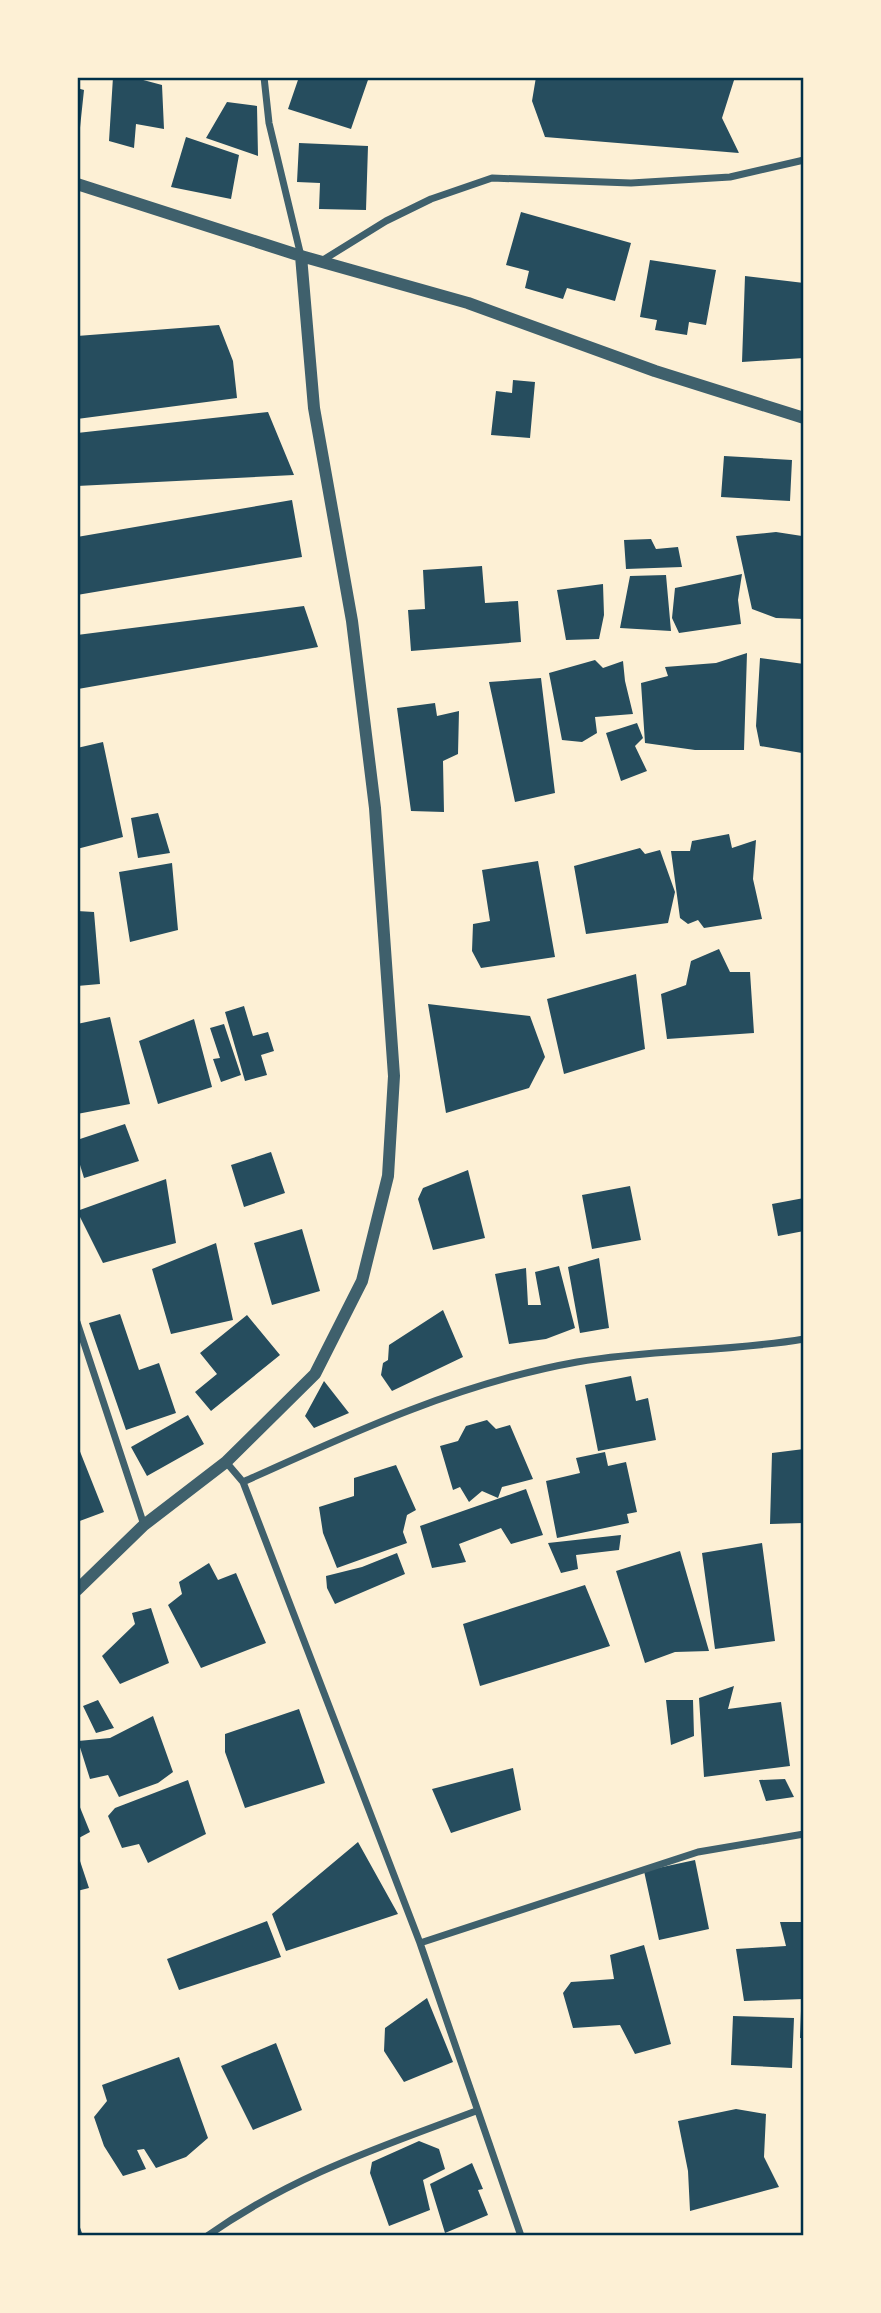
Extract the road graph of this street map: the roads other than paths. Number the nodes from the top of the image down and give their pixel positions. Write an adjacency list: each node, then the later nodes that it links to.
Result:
1 (264, 77): 4 (street)
2 (804, 160): 5 (street)
3 (77, 184): 4 (street)
4 (301, 256): 5 (street); 9 (street)
5 (323, 260): 6 (street)
6 (804, 418)
7 (77, 1322): 11 (street)
8 (804, 1339): 10 (street)
9 (226, 1462): 10 (street); 11 (street)
10 (243, 1482): 14 (street)
11 (144, 1525): 12 (street)
12 (77, 1590)
13 (804, 1833): 14 (street)
14 (420, 1943): 15 (street)
15 (476, 2110): 16 (street); 17 (street)
16 (207, 2236)
17 (521, 2236)

